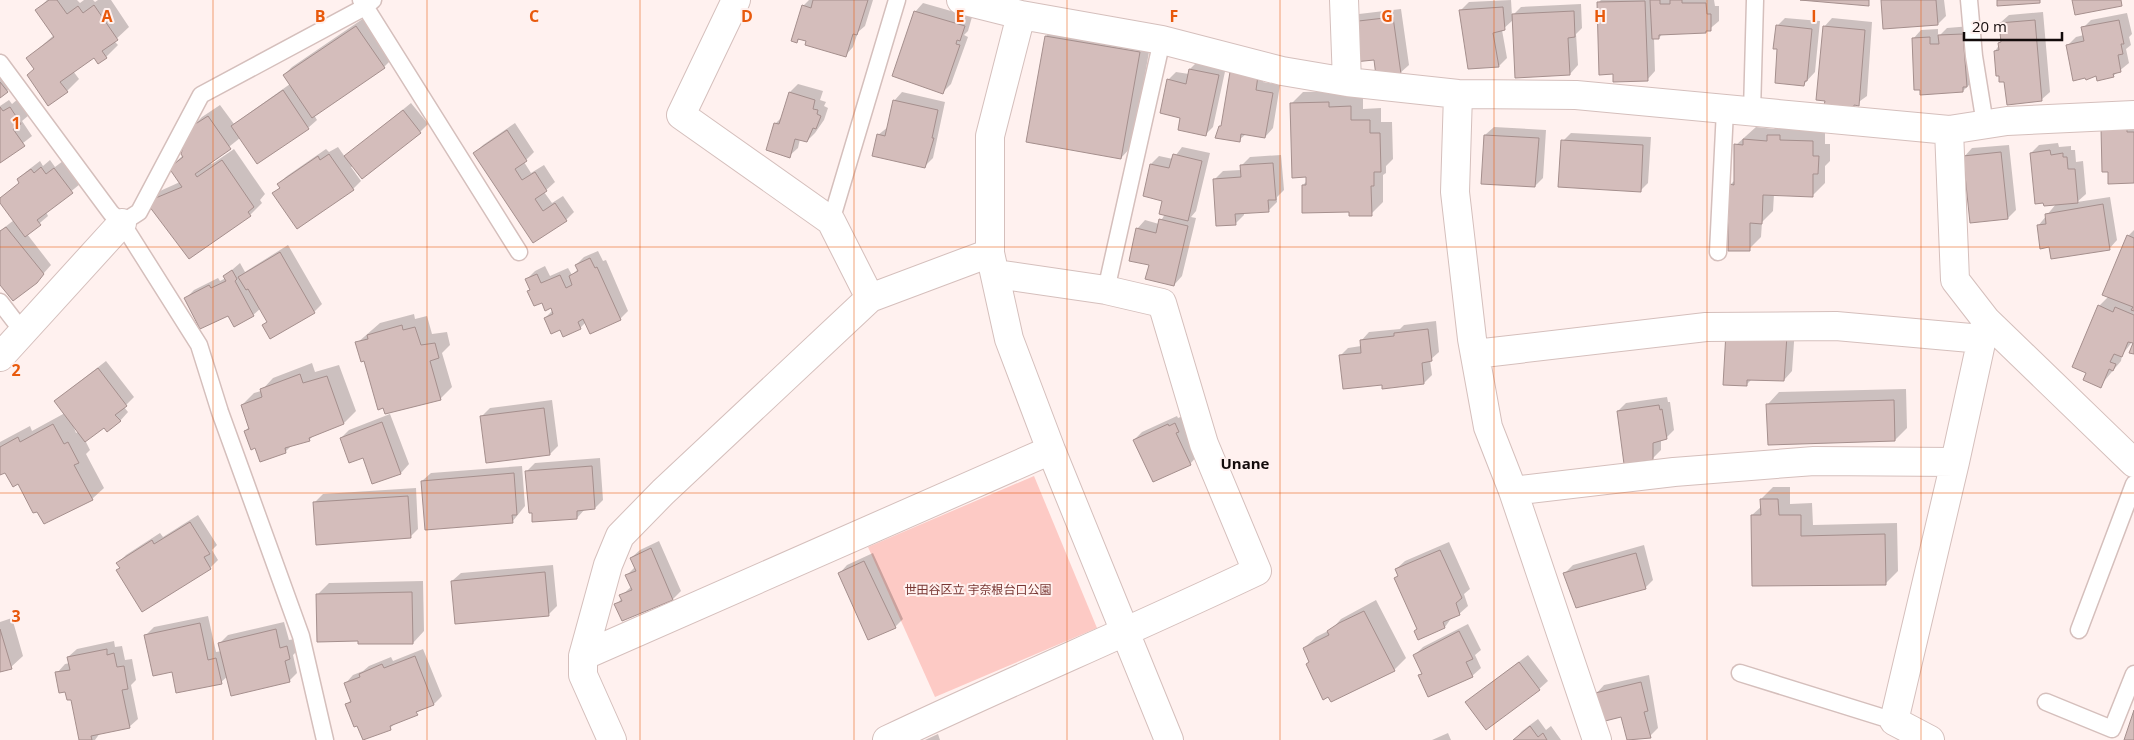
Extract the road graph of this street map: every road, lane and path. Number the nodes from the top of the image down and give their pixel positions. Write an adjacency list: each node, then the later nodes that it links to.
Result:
1 (736, 0): 17 (street)
2 (897, 0): 17 (lane)
3 (962, 0): 8 (street)
4 (1344, 0): 11 (street)
5 (1755, 0): 13 (lane)
6 (1970, 0): 15 (lane)
7 (366, 2): 18 (lane); 19 (lane)
8 (1021, 15): 9 (street); 21 (street)
9 (1162, 40): 11 (street); 22 (lane)
10 (0, 63): 18 (lane)
11 (1347, 82): 12 (street)
12 (1458, 94): 13 (street); 27 (street)
13 (1739, 111): 16 (street); 20 (lane)
14 (2134, 115): 15 (street)
15 (1985, 124): 16 (street)
16 (1949, 130): 25 (street)
17 (831, 221): 23 (street)
18 (122, 223): 26 (street); 41 (lane)
19 (519, 252)
20 (1718, 252)
21 (993, 263): 22 (street); 23 (street); 29 (street)
22 (1106, 290): 35 (street)
23 (870, 298): 36 (street)
24 (0, 302): 26 (lane)
25 (1984, 330): 27 (street); 30 (street); 31 (street)
26 (23, 332): 28 (street)
27 (1474, 354): 33 (street)
28 (0, 357)
29 (1051, 450): 35 (street); 36 (street)
30 (1955, 462): 33 (street); 40 (street)
31 (2134, 462)
32 (2134, 484): 34 (lane)
33 (1513, 490): 45 (street)
34 (2079, 630)
35 (1126, 633): 43 (street); 44 (street)
36 (583, 656): 42 (street)
37 (1740, 673): 40 (lane)
38 (2134, 674): 39 (lane)
39 (2046, 702)
40 (1894, 721): 46 (street)
41 (325, 740)
42 (612, 740)
43 (887, 740)
44 (1169, 740)
45 (1597, 740)
46 (1930, 740)

